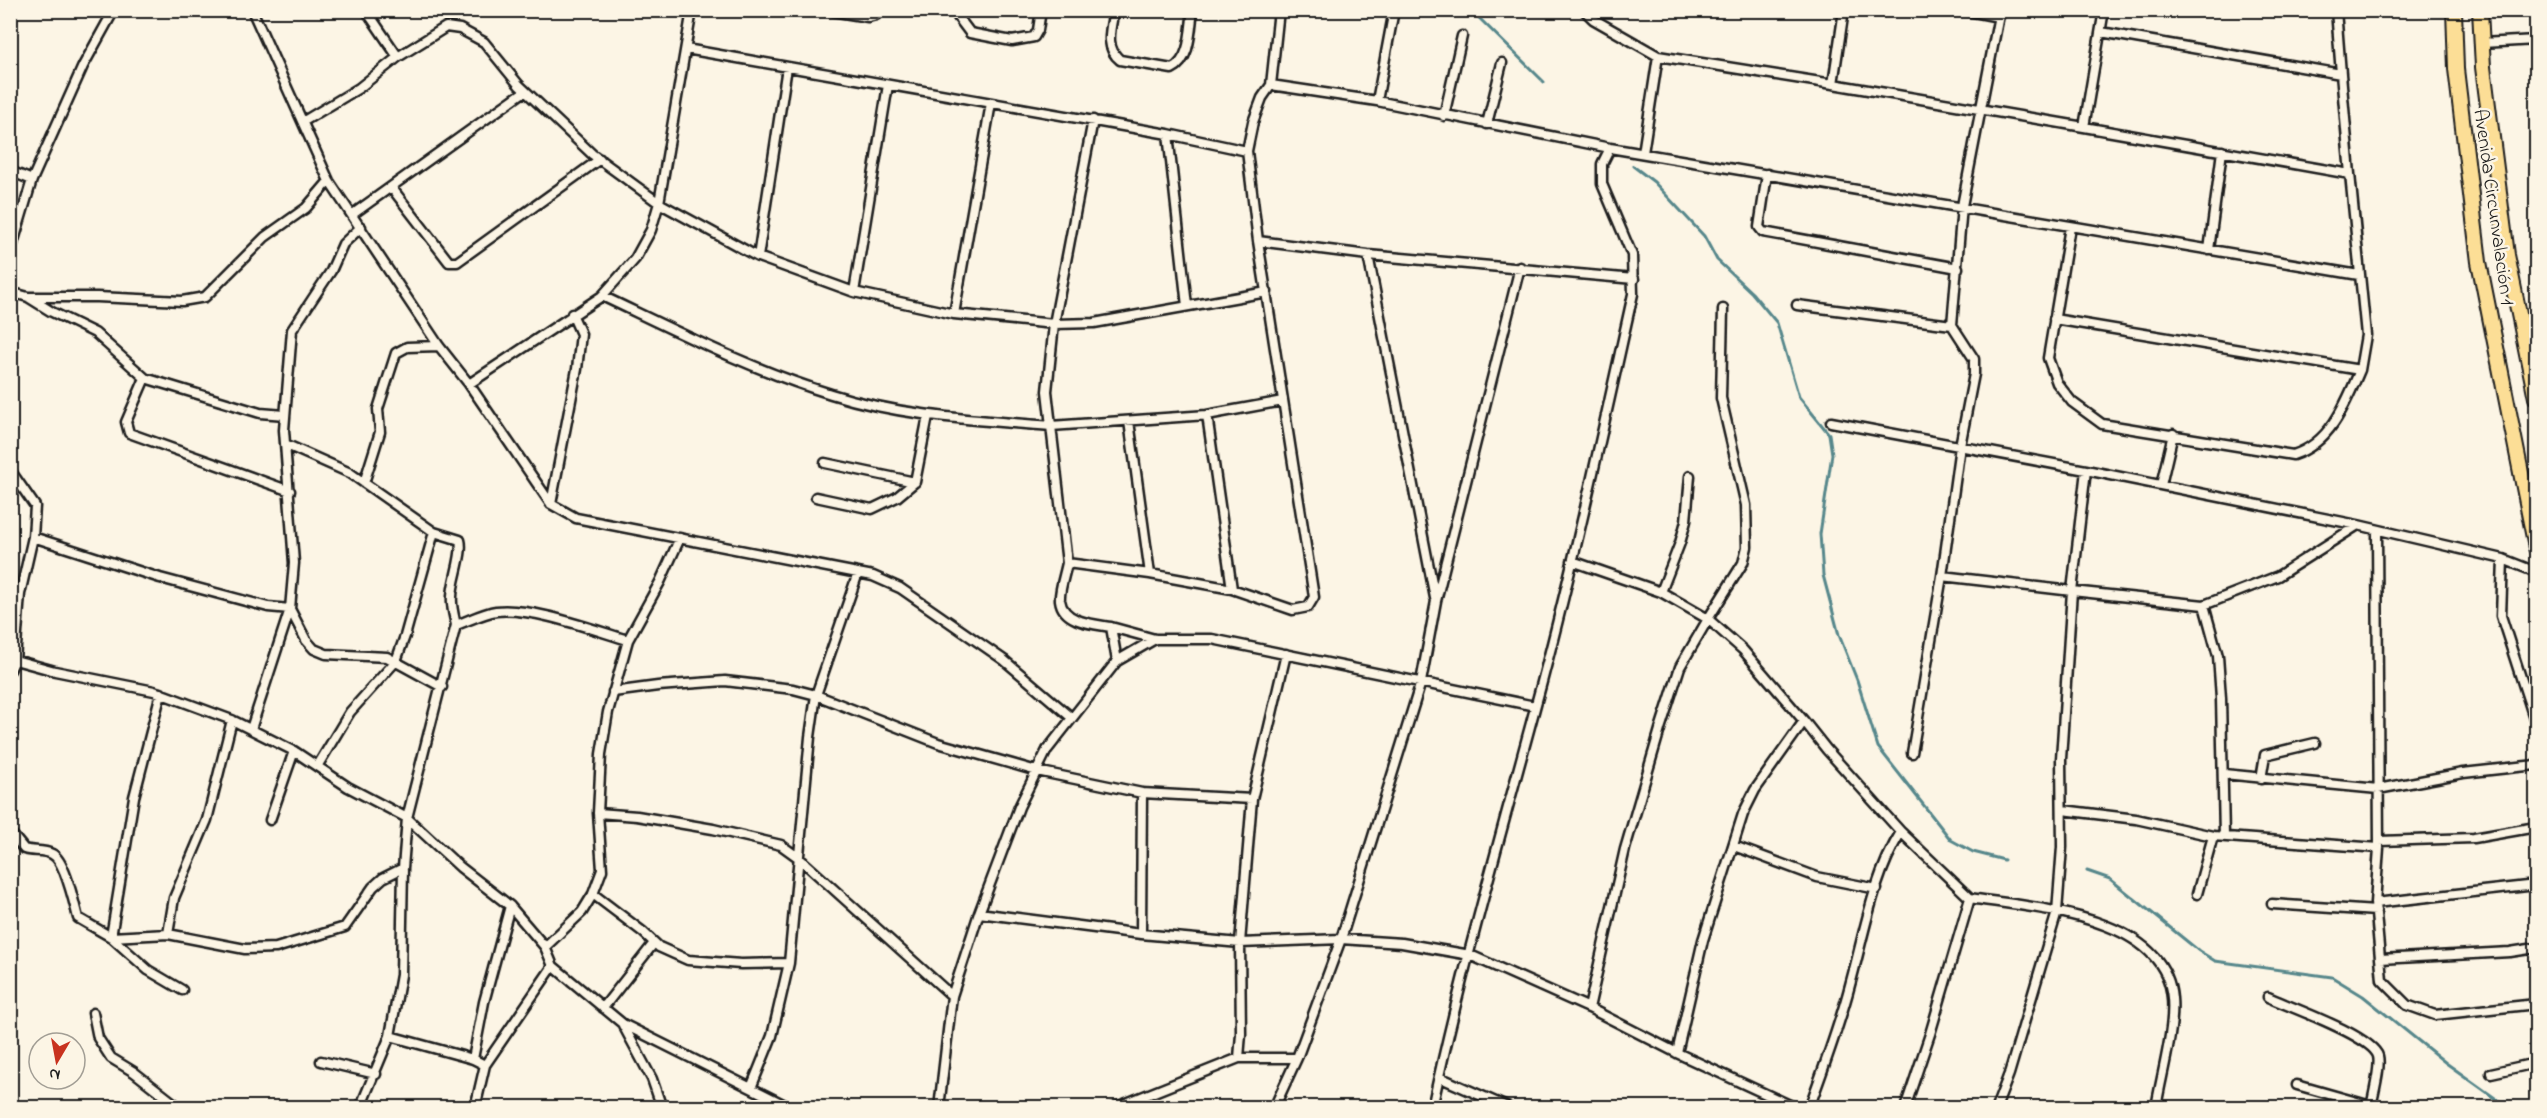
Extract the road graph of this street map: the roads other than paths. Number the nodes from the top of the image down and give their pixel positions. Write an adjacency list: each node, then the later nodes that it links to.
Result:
1 (114, 10): 52 (street)
2 (252, 10): 40 (street)
3 (366, 10): 27 (street)
4 (692, 10): 25 (street)
5 (825, 10): 6 (street)
6 (878, 10)
7 (958, 10): 8 (street)
8 (1041, 10)
9 (1114, 10): 10 (street)
10 (1193, 10)
11 (1279, 10): 33 (street)
12 (1394, 10): 35 (street)
13 (1584, 10): 26 (street)
14 (1844, 10): 31 (street)
15 (1963, 10): 20 (street)
16 (2104, 10): 21 (street)
17 (2336, 10): 30 (street)
18 (2454, 10): 112 (main road, Avenida Circunvalación 1)
19 (2480, 10): 24 (main road, Avenida Circunvalación 1)
20 (2000, 14): 37 (street)
21 (2101, 32): 30 (street); 42 (street)
22 (1462, 36): 38 (street)
23 (2536, 40): 24 (street)
24 (2482, 43): 86 (main road, Avenida Circunvalación 1)
25 (686, 49): 29 (street); 55 (street)
26 (1658, 56): 31 (street); 47 (street)
27 (398, 57): 34 (street); 40 (street)
28 (1502, 63): 41 (street)
29 (788, 67): 32 (street); 64 (street)
30 (2341, 74): 51 (street)
31 (1833, 84): 37 (street)
32 (888, 85): 36 (street); 70 (street)
33 (1271, 85): 35 (street); 45 (street)
34 (525, 91): 48 (street); 54 (street)
35 (1377, 101): 38 (street)
36 (991, 103): 39 (street); 78 (street)
37 (1982, 111): 42 (street); 56 (street)
38 (1444, 116): 41 (street)
39 (1093, 120): 43 (street); 80 (street)
40 (304, 121): 53 (street)
41 (1487, 124): 44 (street)
42 (2084, 127): 46 (street)
43 (1168, 134): 45 (street); 75 (street)
44 (1610, 148): 47 (street); 68 (street)
45 (1247, 151): 60 (street)
46 (2223, 151): 51 (street); 61 (street)
47 (1643, 153): 50 (street)
48 (600, 159): 54 (street); 55 (street)
49 (10, 171): 52 (street)
50 (1767, 174): 56 (street); 66 (street)
51 (2350, 174): 67 (street)
52 (32, 180): 62 (street)
53 (329, 181): 57 (street); 73 (street)
54 (391, 187): 57 (street)
55 (659, 203): 64 (street); 72 (street)
56 (1962, 206): 59 (street); 66 (street)
57 (352, 214): 58 (street)
58 (361, 227): 82 (street); 88 (street)
59 (2070, 227): 61 (street); 79 (street)
60 (1258, 241): 63 (street); 71 (street)
61 (2209, 250): 67 (street)
62 (10, 254)
63 (1368, 255): 65 (street); 123 (street)
64 (758, 257): 70 (street)
65 (1520, 267): 68 (street); 123 (street)
66 (1958, 268): 81 (street)
67 (2359, 274): 83 (street)
68 (1634, 279): 114 (street)
69 (10, 292): 73 (street)
70 (854, 292): 78 (street)
71 (1267, 292): 75 (street); 87 (street)
72 (602, 296): 77 (street); 90 (street)
73 (28, 297): 84 (street)
74 (1797, 305): 81 (street)
75 (1187, 306): 80 (street)
76 (1723, 309): 126 (street)
77 (572, 314): 85 (street); 106 (street)
78 (954, 314): 80 (street)
79 (2054, 319): 83 (street); 94 (street)
80 (1054, 324): 93 (street)
81 (1952, 325): 96 (street)
82 (439, 346): 85 (street); 102 (street)
83 (2360, 370): 94 (street)
84 (145, 378): 88 (street); 104 (street)
85 (469, 384): 106 (street)
86 (2536, 398)
87 (1283, 402): 89 (street); 120 (street)
88 (285, 415): 95 (street)
89 (1207, 415): 91 (street); 120 (street)
90 (928, 416): 93 (street); 101 (street)
91 (1129, 421): 93 (street); 118 (street)
92 (1831, 422): 96 (street)
93 (1052, 426): 115 (street)
94 (2173, 434): 103 (street)
95 (287, 445): 102 (street); 104 (street)
96 (1960, 446): 99 (street); 119 (street)
97 (825, 463): 101 (street)
98 (10, 470): 110 (street)
99 (2086, 470): 103 (street); 121 (street)
100 (1690, 476): 122 (street)
101 (915, 482): 105 (street)
102 (364, 483): 109 (street)
103 (2161, 485): 107 (street)
104 (290, 491): 125 (street)
105 (816, 497)
106 (551, 504): 111 (street)
107 (2358, 525): 108 (street); 124 (street)
108 (2377, 530): 113 (street); 155 (street)
109 (434, 532): 127 (street); 133 (street)
110 (33, 537): 125 (street); 132 (street)
111 (680, 538): 117 (street); 130 (street)
112 (2536, 548)
113 (2503, 559): 116 (street); 145 (street)
114 (1572, 561): 122 (street); 141 (street)
115 (1067, 563): 118 (street); 128 (street)
116 (2536, 572)
117 (858, 573): 140 (street); 142 (street)
118 (1150, 574): 120 (street)
119 (1942, 576): 121 (street); 149 (street)
120 (1232, 589)
121 (2072, 591): 124 (street); 158 (street)
122 (1661, 592): 126 (street)
123 (1436, 601): 136 (street)
124 (2205, 605): 153 (street)
125 (290, 609): 133 (street); 146 (street)
126 (1708, 619): 144 (street); 198 (street)
127 (456, 625): 130 (street); 137 (street)
128 (1111, 627): 129 (street); 134 (street)
129 (1155, 639): 131 (street); 134 (street)
130 (628, 640): 138 (street)
131 (1286, 654): 136 (street); 157 (street)
132 (15, 660): 135 (street); 139 (street)
133 (396, 661): 137 (street); 150 (street)
134 (1117, 661): 142 (street)
135 (10, 670)
136 (1421, 682): 141 (street); 184 (street)
137 (442, 687): 160 (street)
138 (613, 692): 140 (street); 159 (street)
139 (160, 693): 143 (street); 183 (street)
140 (816, 695): 152 (street); 169 (street)
141 (1535, 706): 189 (street)
142 (1072, 718): 152 (street)
143 (232, 720): 146 (street); 181 (street)
144 (1804, 721): 164 (street); 168 (street)
145 (2536, 724)
146 (251, 729): 148 (street)
147 (2315, 743): 154 (street)
148 (294, 750): 150 (street); 161 (street)
149 (1912, 753)
150 (318, 765): 160 (street)
151 (2536, 765): 155 (street)
152 (1037, 771): 156 (street); 180 (street)
153 (2224, 774): 154 (street); 166 (street)
154 (2262, 779): 155 (street)
155 (2378, 789): 167 (street)
156 (1142, 793): 157 (street); 182 (street)
157 (1252, 799): 186 (street)
158 (2063, 810): 165 (street); 179 (street)
159 (598, 813): 169 (street); 173 (street)
160 (407, 818): 170 (street); 177 (street)
161 (270, 820)
162 (2536, 827): 167 (street)
163 (10, 832): 183 (street)
164 (1901, 832): 172 (street); 175 (street)
165 (2213, 836): 166 (street); 174 (street)
166 (2224, 836): 167 (street)
167 (2379, 845): 178 (street)
168 (1734, 846): 172 (street); 202 (street)
169 (800, 858): 191 (street); 194 (street)
170 (403, 868): 181 (street); 201 (street)
171 (2536, 885): 178 (street)
172 (1877, 889): 225 (street)
173 (593, 894): 185 (street); 187 (street)
174 (2197, 894)
175 (1970, 898): 179 (street); 226 (street)
176 (2272, 904): 178 (street)
177 (510, 906): 187 (street); 205 (street)
178 (2376, 907): 190 (street)
179 (2057, 912): 227 (street); 228 (street)
180 (979, 914): 182 (street); 194 (street)
181 (168, 934): 183 (street)
182 (1141, 934): 186 (street)
183 (111, 937): 193 (street)
184 (1341, 939): 186 (street); 189 (street); 204 (street)
185 (654, 943): 191 (street); 197 (street)
186 (1240, 943): 203 (street)
187 (545, 947): 192 (street)
188 (2536, 948): 190 (street)
189 (1470, 955): 198 (street); 211 (street)
190 (2380, 959): 196 (street)
191 (789, 963): 213 (street)
192 (554, 966): 197 (street); 208 (street)
193 (182, 990)
194 (952, 996): 219 (street)
195 (2268, 997): 229 (street)
196 (2536, 1004)
197 (603, 1008): 200 (street)
198 (1589, 1008): 202 (street)
199 (93, 1013): 214 (street)
200 (623, 1024): 213 (street); 217 (street)
201 (390, 1036): 205 (street); 210 (street)
202 (1677, 1053): 224 (street)
203 (1239, 1058): 204 (street); 220 (street)
204 (1297, 1058): 221 (street)
205 (473, 1059): 208 (street)
206 (321, 1061): 210 (street)
207 (2536, 1063): 209 (street)
208 (485, 1065): 216 (street)
209 (2491, 1073)
210 (376, 1074): 215 (street)
211 (1439, 1077): 222 (street); 223 (street)
212 (2297, 1085): 229 (street)
213 (751, 1088): 218 (street)
214 (180, 1107)
215 (360, 1107)
216 (475, 1107)
217 (662, 1107)
218 (791, 1107)
219 (939, 1107)
220 (1114, 1107)
221 (1274, 1107)
222 (1432, 1107)
223 (1509, 1107)
224 (1796, 1107)
225 (1809, 1107)
226 (1905, 1107)
227 (1996, 1107)
228 (2156, 1107)
229 (2373, 1107)

